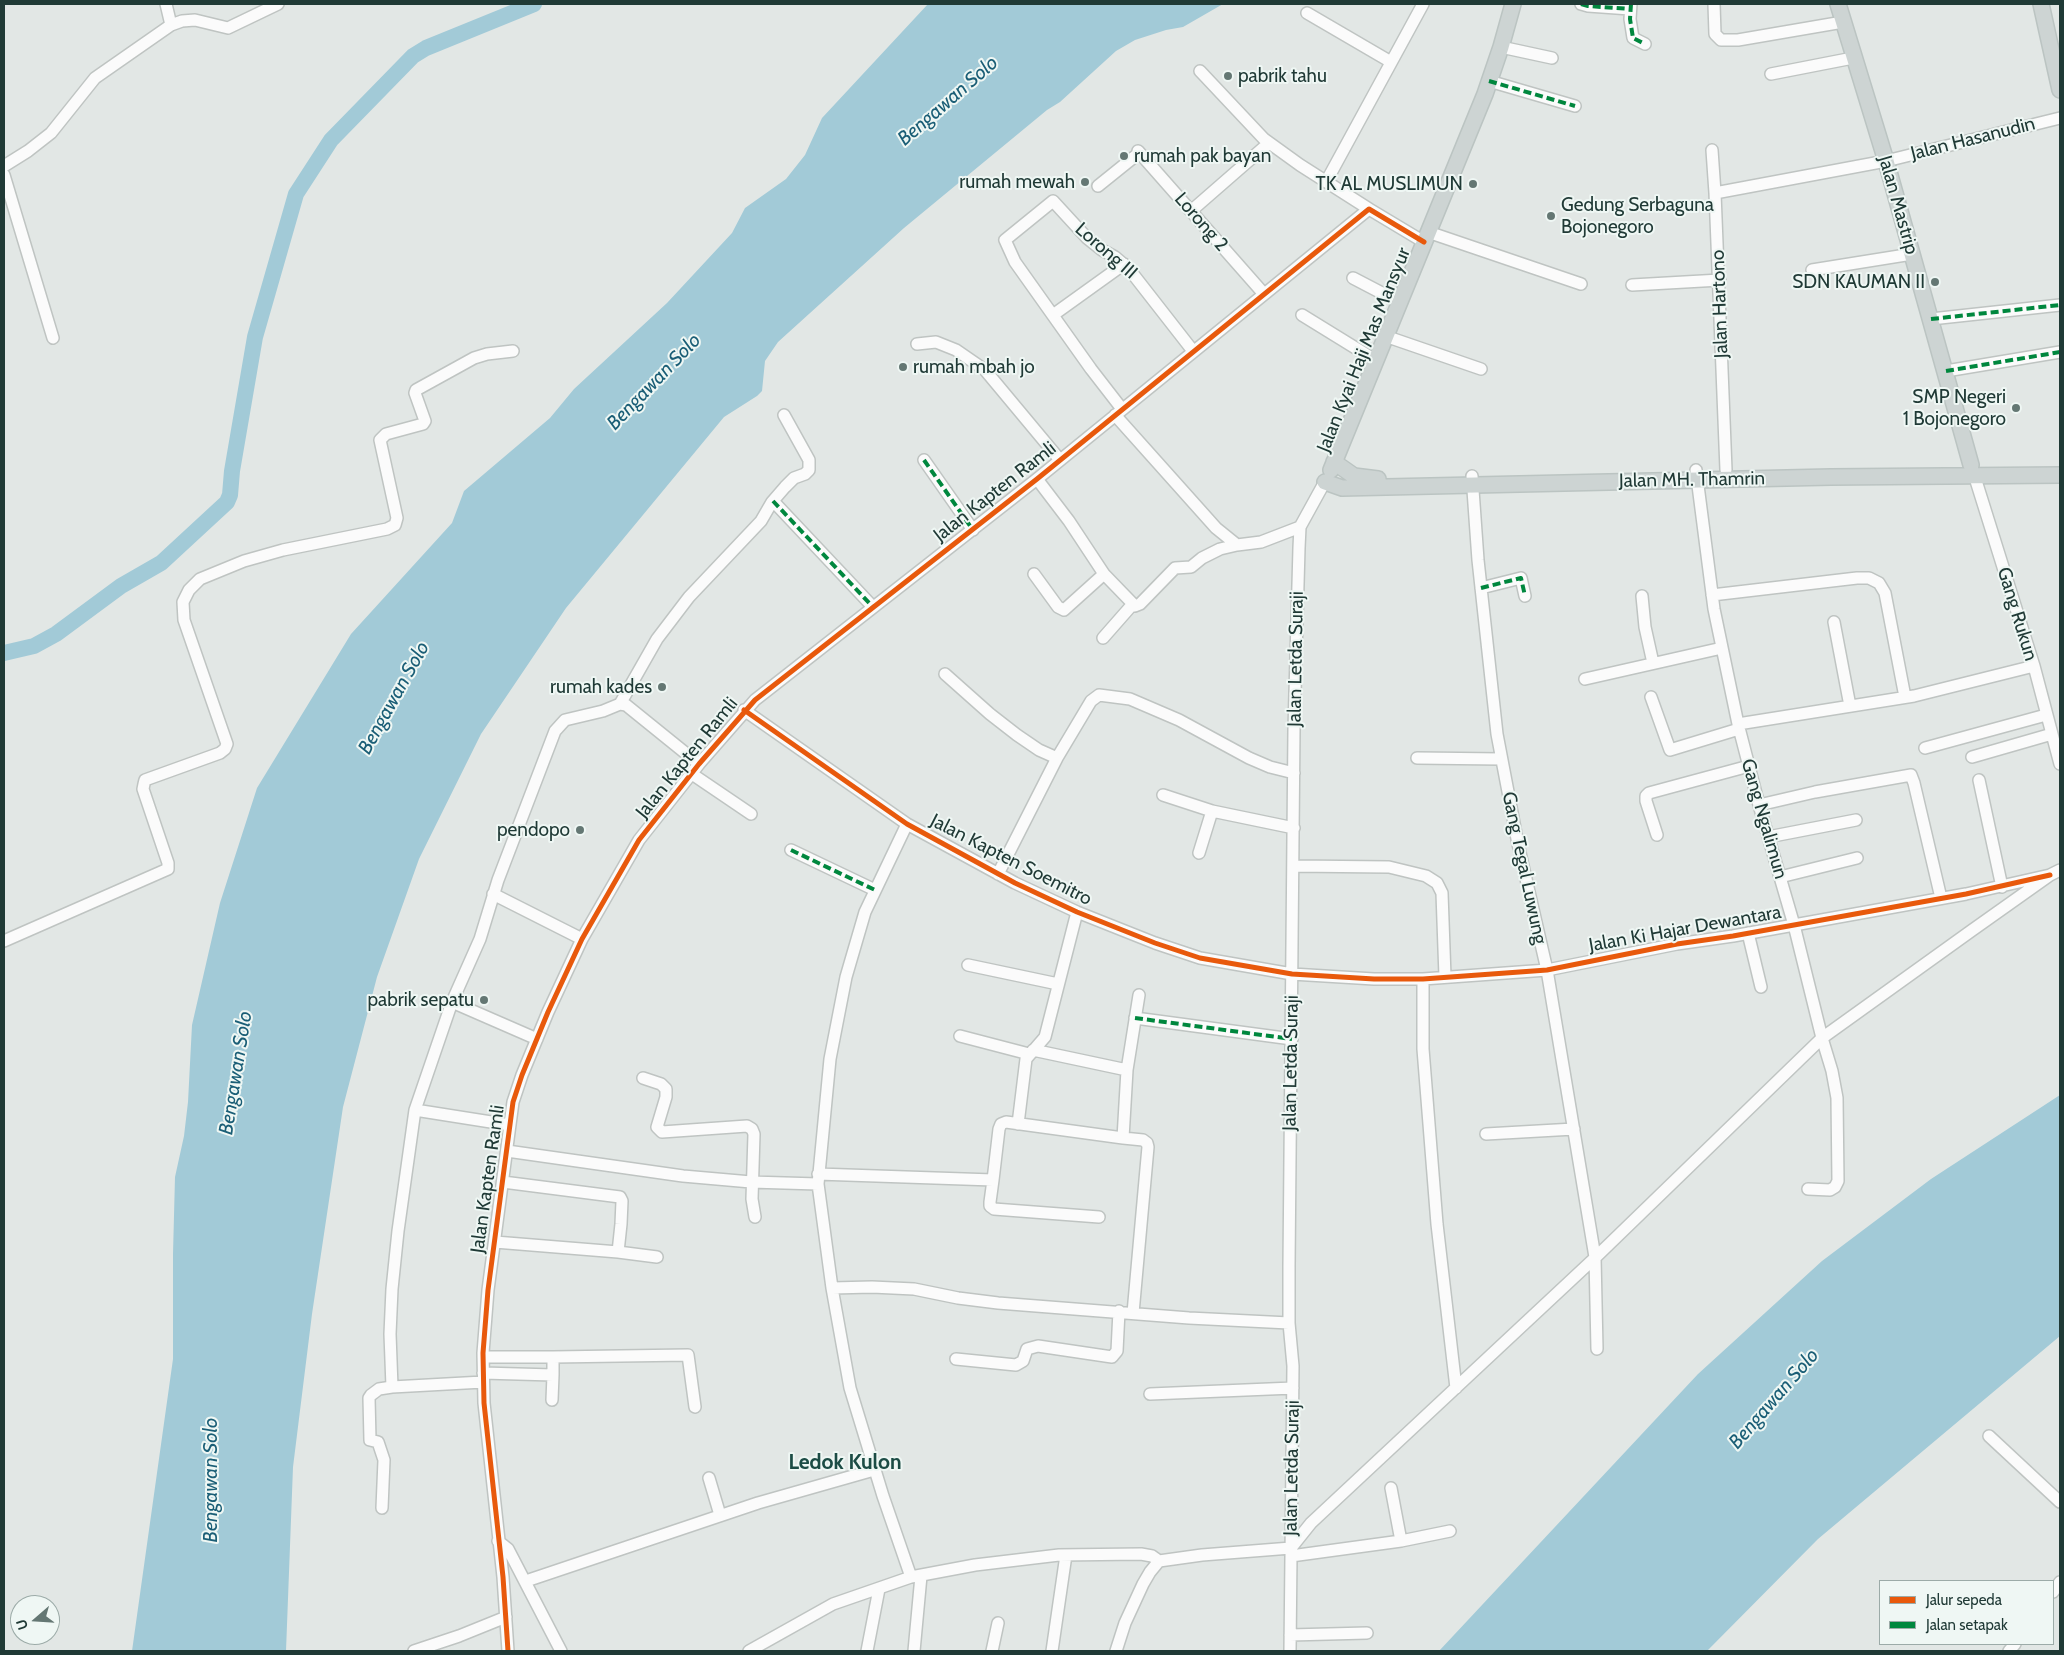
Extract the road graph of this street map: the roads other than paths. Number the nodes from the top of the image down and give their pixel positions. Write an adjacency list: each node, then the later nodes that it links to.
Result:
1 (166, 4): 12 (street)
2 (278, 4): 12 (street)
3 (1423, 4): 17 (street)
4 (1514, 4): 14 (main road, Jalan Kyai Haji Mas Mansyur)
5 (1581, 4): 9 (street)
6 (1714, 4): 11 (street)
7 (1838, 4): 11 (main road, Jalan Mastrip)
8 (2041, 4): 21 (main road)
9 (1630, 6): 13 (street)
10 (1306, 13): 17 (street)
11 (1843, 22): 16 (main road, Jalan Mastrip)
12 (172, 25): 27 (street)
13 (1645, 44)
14 (1501, 47): 15 (street); 20 (main road, Jalan Kyai Haji Mas Mansyur)
15 (1552, 58)
16 (1853, 58): 19 (street); 26 (main road, Jalan Mastrip)
17 (1391, 62): 29 (street)
18 (1200, 72): 24 (street)
19 (1771, 74)
20 (1489, 81): 22 (street); 34 (main road, Jalan Kyai Haji Mas Mansyur)
21 (2060, 90)
22 (1575, 106)
23 (2060, 118): 26 (street, Jalan Hasanudin)
24 (1269, 143): 29 (street); 33 (street)
25 (1712, 150): 31 (street, Jalan Hartono)
26 (1886, 161): 31 (street); 35 (main road, Jalan Mastrip)
27 (4, 166)
28 (4, 175): 49 (street)
29 (1326, 182): 32 (street)
30 (1098, 186): 33 (street, Lorong 2)
31 (1715, 193): 39 (street, Jalan Hartono)
32 (1369, 209): 34 (street); 42 (street, Jalan Kapten Ramli)
33 (1191, 211): 42 (street, Lorong 2)
34 (1426, 237): 40 (street); 43 (main road, Jalan Kyai Haji Mas Mansyur)
35 (1912, 254): 37 (street); 47 (main road, Jalan Mastrip)
36 (1124, 264): 45 (street); 45 (street, Lorong III); 52 (street, Lorong III)
37 (1812, 270)
38 (1353, 278): 43 (street)
39 (1720, 280): 41 (street); 63 (street, Jalan Hartono)
40 (1581, 284)
41 (1632, 285)
42 (1264, 294): 52 (street, Jalan Kapten Ramli)
43 (1399, 302): 48 (main road, Jalan Kyai Haji Mas Mansyur)
44 (2060, 305): 47 (street)
45 (1053, 315): 57 (street)
46 (1302, 315): 54 (street)
47 (1931, 319): 56 (main road, Jalan Mastrip)
48 (1385, 336): 54 (main road, Jalan Kyai Haji Mas Mansyur); 55 (street)
49 (54, 338)
50 (917, 344): 60 (street)
51 (513, 351): 133 (street)
52 (1193, 351): 57 (street, Jalan Kapten Ramli)
53 (2060, 352): 56 (street)
54 (1375, 360): 61 (main road, Jalan Kyai Haji Mas Mansyur)
55 (1481, 369)
56 (1946, 372): 64 (main road, Jalan Mastrip)
57 (1118, 412): 60 (street, Jalan Kapten Ramli); 74 (street)
58 (784, 415): 71 (street)
59 (924, 460): 72 (street)
60 (1060, 460): 67 (street, Jalan Kapten Ramli)
61 (1334, 462): 68 (main road, Jalan MH. Thamrin); 70 (main road, Jalan Kyai Haji Mas Mansyur)
62 (2060, 466): 64 (main road, Jalan MH. Thamrin)
63 (1726, 470): 64 (main road, Jalan MH. Thamrin); 65 (main road, Jalan MH. Thamrin)
64 (1973, 470): 65 (main road, Jalan MH. Thamrin); 66 (main road, Jalan MH. Thamrin); 87 (street, Gang Rukun)
65 (1696, 475): 69 (main road, Jalan MH. Thamrin); 78 (street, Gang Ngalimun)
66 (2060, 475)
67 (1038, 479): 72 (street, Jalan Kapten Ramli); 76 (street)
68 (1350, 480): 69 (main road, Jalan MH. Thamrin); 70 (main road, Jalan MH. Thamrin)
69 (1473, 481): 77 (street, Gang Tegal Luwung)
70 (1324, 484): 73 (street, Jalan Letda Suraji)
71 (773, 501): 82 (street); 92 (street)
72 (973, 530): 82 (street, Jalan Kapten Ramli)
73 (1300, 531): 74 (street); 106 (street, Jalan Letda Suraji)
74 (1237, 545): 81 (street)
75 (1034, 574): 76 (street)
76 (1104, 574): 81 (street)
77 (1481, 588): 79 (street); 102 (street, Gang Tegal Luwung)
78 (1712, 595): 85 (street, Gang Ngalimun); 90 (street)
79 (1525, 596)
80 (1642, 596): 86 (street)
81 (1132, 605): 84 (street)
82 (873, 607): 94 (street, Jalan Kapten Ramli)
83 (1834, 622): 93 (street)
84 (1103, 638)
85 (1722, 648): 86 (street); 96 (street, Gang Ngalimun)
86 (1653, 663): 89 (street)
87 (2034, 666): 90 (street); 95 (street, Gang Rukun)
88 (944, 674): 100 (street)
89 (1585, 679)
90 (1905, 697): 93 (street)
91 (1651, 698): 96 (street)
92 (620, 704): 103 (street); 127 (street)
93 (1850, 706): 96 (street)
94 (744, 710): 103 (street, Jalan Kapten Ramli); 114 (street, Jalan Kapten Soemitro)
95 (2046, 715): 97 (street, Gang Rukun); 98 (street)
96 (1738, 727): 105 (street, Gang Ngalimun)
97 (2052, 734): 99 (street); 104 (street, Gang Rukun)
98 (1925, 748)
99 (1972, 757)
100 (1057, 758): 106 (street); 123 (street)
101 (1418, 758): 102 (street)
102 (1501, 759): 135 (street, Gang Tegal Luwung)
103 (699, 764): 107 (street, Jalan Kapten Ramli)
104 (2060, 764)
105 (1749, 766): 110 (street, Gang Ngalimun); 116 (street)
106 (1294, 773): 115 (street, Jalan Letda Suraji)
107 (692, 774): 112 (street); 132 (street, Jalan Kapten Ramli)
108 (1979, 780): 125 (street)
109 (1163, 795): 111 (street)
110 (1759, 805): 117 (street, Gang Ngalimun); 128 (street)
111 (1212, 810): 115 (street); 119 (street)
112 (750, 814)
113 (1856, 820): 117 (street)
114 (906, 824): 123 (street, Jalan Kapten Soemitro); 126 (street)
115 (1294, 828): 121 (street, Jalan Letda Suraji)
116 (1657, 834)
117 (1768, 837): 124 (street, Gang Ngalimun)
118 (791, 850): 126 (street)
119 (1199, 853)
120 (1857, 858): 124 (street)
121 (1293, 866): 136 (street, Jalan Letda Suraji); 137 (street)
122 (2055, 873): 125 (street, Jalan Ki Hajar Dewantara); 146 (street)
123 (998, 874): 129 (street, Jalan Kapten Soemitro)
124 (1780, 877): 130 (street, Gang Ngalimun)
125 (2002, 887): 128 (street, Jalan Ki Hajar Dewantara)
126 (875, 890): 158 (street)
127 (493, 894): 132 (street); 142 (street)
128 (1942, 898): 130 (street, Jalan Ki Hajar Dewantara)
129 (1076, 912): 136 (street, Jalan Kapten Soemitro); 139 (street)
130 (1794, 925): 131 (street, Jalan Ki Hajar Dewantara); 146 (street, Gang Ngalimun)
131 (1748, 934): 135 (street, Jalan Ki Hajar Dewantara); 140 (street)
132 (582, 939): 147 (street, Jalan Kapten Ramli)
133 (4, 941)
134 (968, 965): 139 (street)
135 (1547, 970): 137 (street, Jalan Ki Hajar Dewantara); 154 (street, Gang Tegal Luwung)
136 (1292, 974): 138 (street, Jalan Ki Hajar Dewantara); 145 (street, Jalan Letda Suraji)
137 (1445, 976): 138 (street, Jalan Ki Hajar Dewantara)
138 (1423, 979): 181 (street)
139 (1058, 984): 148 (street)
140 (1761, 987)
141 (1139, 995): 143 (street)
142 (452, 1002): 147 (street); 151 (street)
143 (1135, 1018): 145 (street); 149 (street)
144 (960, 1036): 148 (street)
145 (1292, 1038): 172 (street, Jalan Letda Suraji)
146 (1822, 1038): 162 (street, Gang Ngalimun); 168 (street)
147 (537, 1039): 153 (street, Jalan Kapten Ramli)
148 (1031, 1052): 149 (street); 152 (street)
149 (1127, 1070): 156 (street)
150 (643, 1078): 161 (street)
151 (415, 1110): 153 (street); 179 (street)
152 (1018, 1124): 156 (street); 159 (street)
153 (510, 1125): 157 (street, Jalan Kapten Ramli)
154 (1574, 1129): 155 (street); 168 (street, Gang Tegal Luwung)
155 (1486, 1134)
156 (1123, 1138): 171 (street)
157 (507, 1151): 160 (street, Jalan Kapten Ramli); 161 (street)
158 (818, 1179): 159 (street); 161 (street); 169 (street)
159 (993, 1180): 163 (street)
160 (503, 1182): 165 (street, Jalan Kapten Ramli); 166 (street)
161 (751, 1182): 164 (street)
162 (1808, 1189)
163 (1099, 1216)
164 (755, 1217)
165 (495, 1242): 166 (street); 175 (street, Jalan Kapten Ramli)
166 (618, 1252): 167 (street)
167 (657, 1256)
168 (1595, 1257): 173 (street, Gang Tegal Luwung); 181 (street)
169 (832, 1288): 170 (street); 186 (street)
170 (1119, 1311): 171 (street); 176 (street)
171 (1133, 1313): 172 (street)
172 (1289, 1322): 180 (street, Jalan Letda Suraji)
173 (1597, 1349)
174 (553, 1356): 175 (street); 177 (street); 184 (street)
175 (483, 1357): 178 (street, Jalan Kapten Ramli)
176 (956, 1359)
177 (552, 1375): 178 (street); 183 (street)
178 (483, 1378): 179 (street); 193 (street, Jalan Kapten Ramli)
179 (392, 1387): 190 (street)
180 (1293, 1388): 182 (street); 195 (street, Jalan Letda Suraji)
181 (1456, 1388): 195 (street)
182 (1150, 1394)
183 (552, 1400)
184 (695, 1407)
185 (1989, 1436): 189 (street)
186 (874, 1470): 191 (street); 198 (street)
187 (709, 1478): 191 (street)
188 (1391, 1488): 194 (street)
189 (2060, 1502)
190 (382, 1508)
191 (720, 1515): 199 (street)
192 (1450, 1531): 194 (street)
193 (498, 1541): 199 (street); 201 (street, Jalan Kapten Ramli)
194 (1401, 1541): 195 (street)
195 (1291, 1552): 197 (street); 204 (street, Jalan Letda Suraji)
196 (1066, 1555): 197 (street); 198 (street); 212 (street)
197 (1159, 1561): 213 (street)
198 (916, 1576): 200 (street); 210 (street)
199 (526, 1581): 207 (street)
200 (879, 1589): 208 (street); 209 (street)
201 (506, 1617): 205 (street); 206 (street, Jalan Kapten Ramli)
202 (998, 1623): 211 (street)
203 (1367, 1633): 204 (street)
204 (1290, 1635): 214 (street, Jalan Letda Suraji)
205 (414, 1651)
206 (508, 1651)
207 (561, 1651)
208 (750, 1651)
209 (867, 1651)
210 (914, 1651)
211 (992, 1651)
212 (1052, 1651)
213 (1116, 1651)
214 (1290, 1651)

